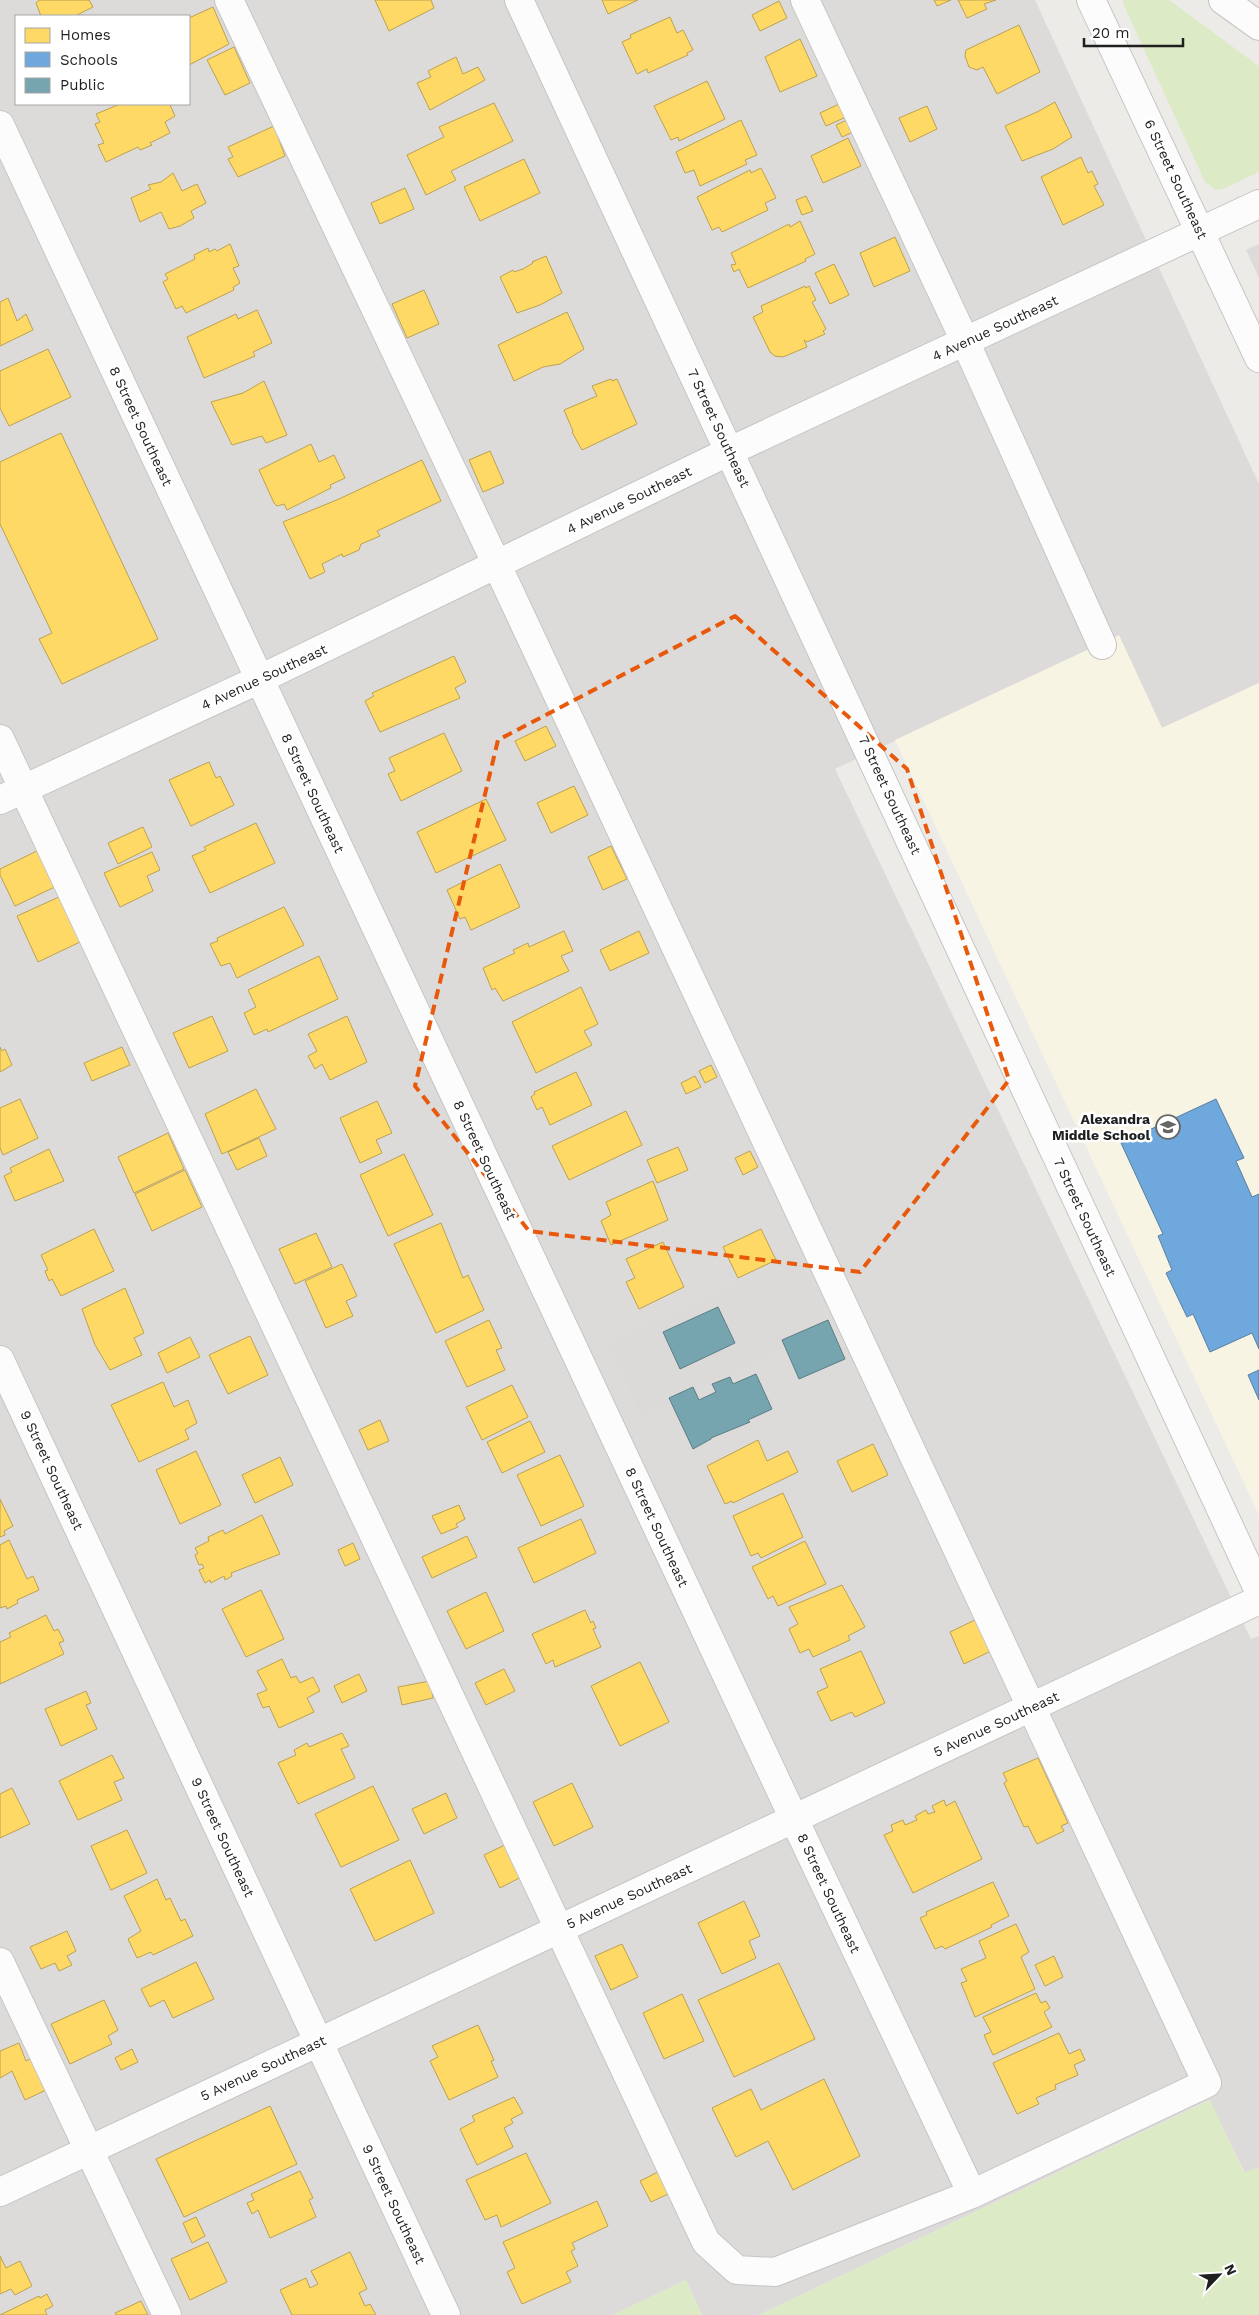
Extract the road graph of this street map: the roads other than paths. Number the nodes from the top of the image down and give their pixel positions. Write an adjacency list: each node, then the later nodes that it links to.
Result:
1 (230, 0): 13 (street)
2 (518, 0): 12 (street, 7 Street Southeast)
3 (805, 0): 10 (street)
4 (1090, 0): 9 (street, 6 Street Southeast)
5 (1223, 0): 6 (street)
6 (1259, 26)
7 (0, 125): 15 (street, 8 Street Southeast)
8 (1259, 204): 9 (street, 4 Avenue Southeast)
9 (1201, 232): 10 (street, 4 Avenue Southeast); 11 (street, 6 Street Southeast)
10 (965, 341): 12 (street, 4 Avenue Southeast); 14 (street)
11 (1259, 358)
12 (730, 451): 13 (street, 4 Avenue Southeast); 19 (street, 7 Street Southeast)
13 (497, 565): 15 (street, 4 Avenue Southeast); 21 (street)
14 (1102, 645)
15 (260, 679): 17 (street, 4 Avenue Southeast); 22 (street, 8 Street Southeast)
16 (0, 739): 17 (street)
17 (12, 795): 23 (street)
18 (0, 1360): 25 (street, 9 Street Southeast)
19 (1259, 1591)
20 (1259, 1600): 21 (street, 5 Avenue Southeast)
21 (1032, 1707): 22 (street, 5 Avenue Southeast); 28 (street)
22 (794, 1819): 23 (street, 5 Avenue Southeast); 28 (street, 8 Street Southeast)
23 (559, 1929): 25 (street, 5 Avenue Southeast); 28 (street)
24 (0, 1962): 26 (street)
25 (318, 2042): 26 (street, 5 Avenue Southeast); 30 (street, 9 Street Southeast)
26 (90, 2150): 27 (street, 5 Avenue Southeast); 29 (street)
27 (0, 2192)
28 (972, 2194)
29 (167, 2315)
30 (446, 2315)

